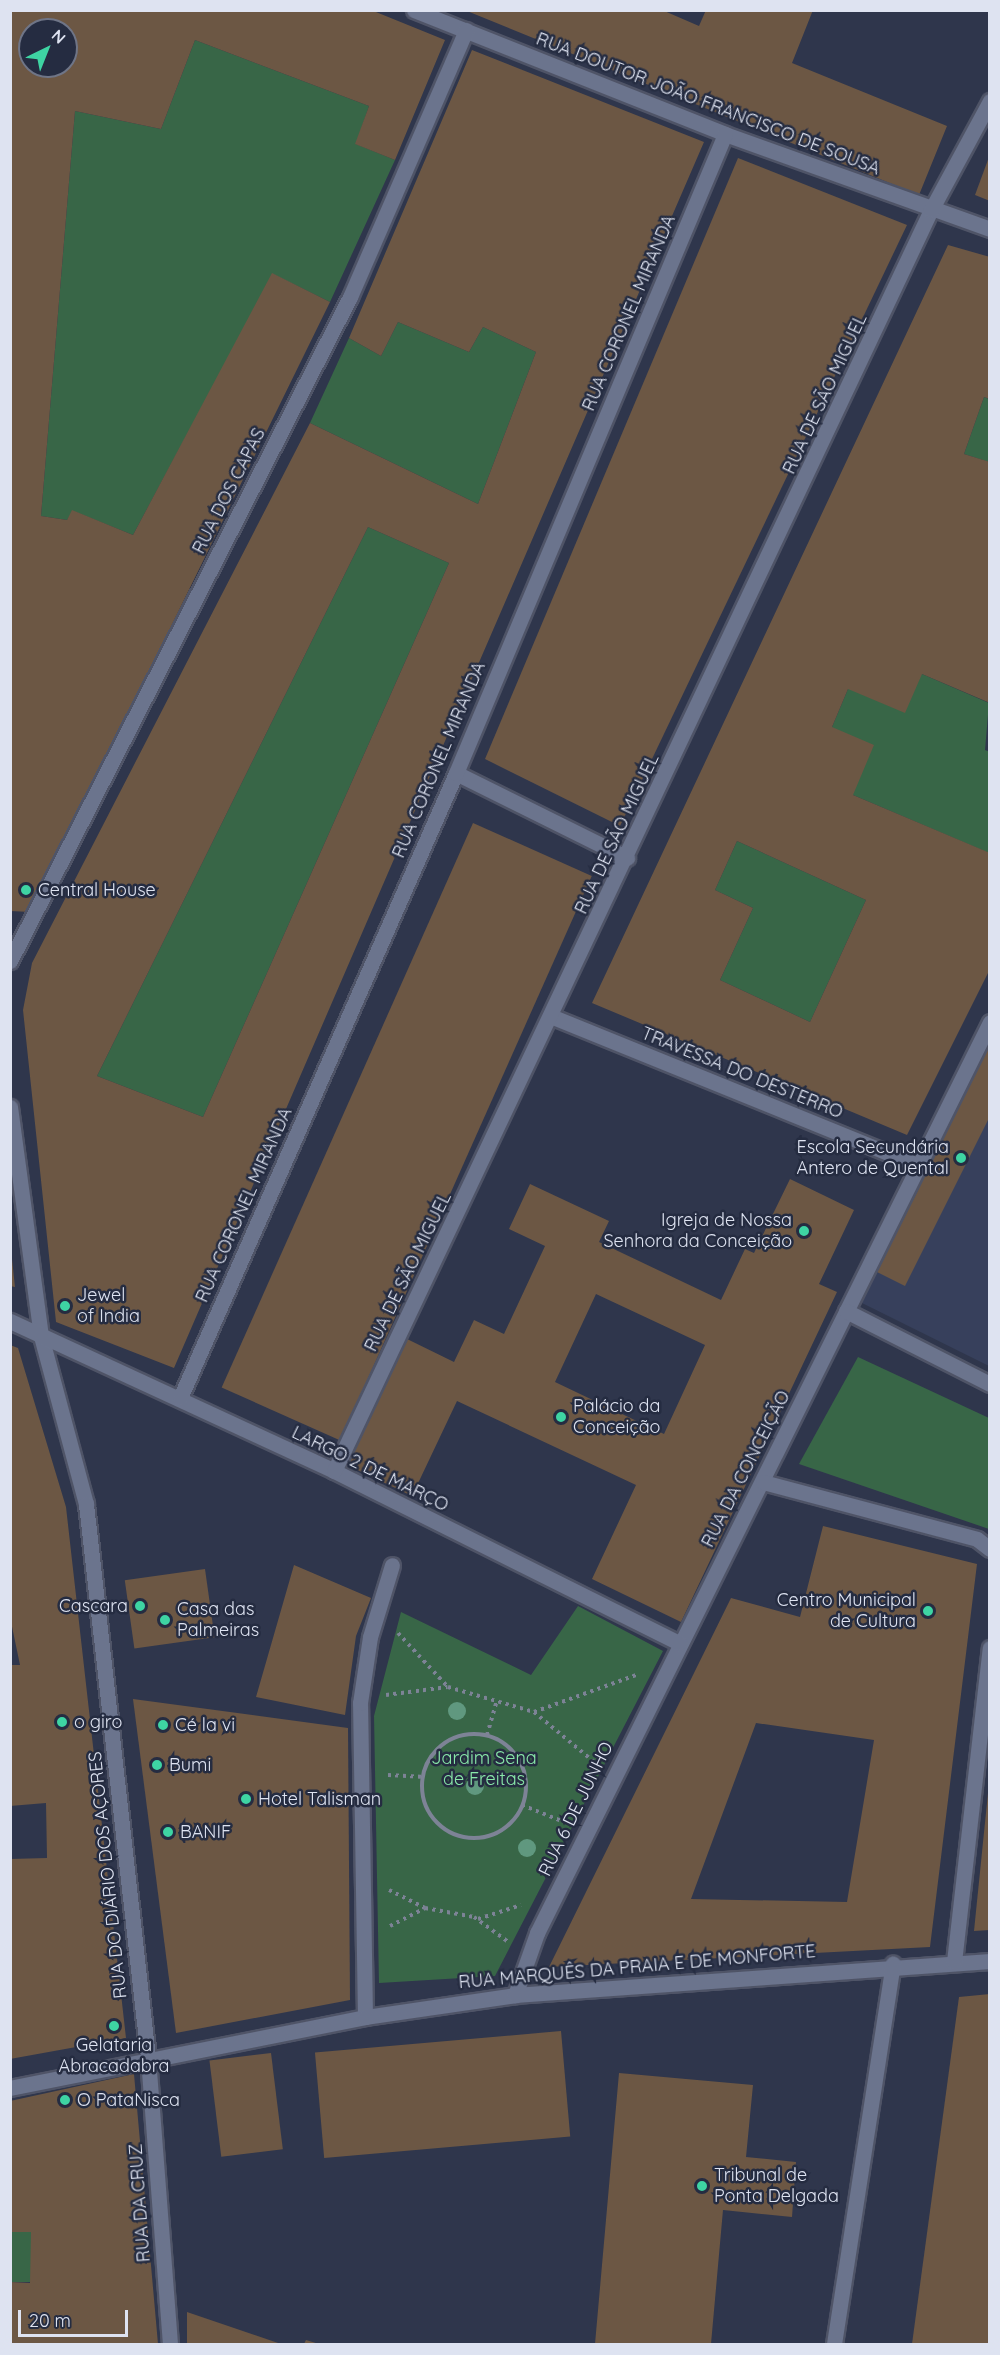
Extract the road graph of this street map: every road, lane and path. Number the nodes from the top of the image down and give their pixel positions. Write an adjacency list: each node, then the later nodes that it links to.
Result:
1 (414, 10): 2 (street, RUA DOUTOR JOÃO FRANCISCO DE SOUSA)
2 (466, 30): 4 (street, RUA DOUTOR JOÃO FRANCISCO DE SOUSA); 9 (street, RUA DOS CAPAS)
3 (990, 101): 5 (street, RUA DE SÃO MIGUEL)
4 (725, 134): 5 (street, RUA DOUTOR JOÃO FRANCISCO DE SOUSA); 7 (street, RUA CORONEL MIRANDA)
5 (931, 210): 6 (street, RUA DOUTOR JOÃO FRANCISCO DE SOUSA); 8 (street, RUA DE SÃO MIGUEL)
6 (990, 229)
7 (456, 773): 8 (street); 18 (street, RUA CORONEL MIRANDA)
8 (627, 858): 10 (street, RUA DE SÃO MIGUEL)
9 (10, 961)
10 (553, 1017): 13 (street, TRAVESSA DO DESTERRO); 19 (street, RUA DE SÃO MIGUEL)
11 (990, 1022): 13 (street, RUA DA CONCEIÇÃO)
12 (10, 1107): 16 (street, RUA DO DIÁRIO DOS AÇORES)
13 (917, 1166): 14 (street, RUA DA CONCEIÇÃO)
14 (846, 1311): 17 (street); 20 (street, RUA DA CONCEIÇÃO)
15 (10, 1322): 16 (street, LARGO 2 DE MARÇO)
16 (41, 1336): 18 (street, LARGO 2 DE MARÇO); 48 (street, RUA DO DIÁRIO DOS AÇORES)
17 (990, 1384)
18 (180, 1398): 19 (street, LARGO 2 DE MARÇO)
19 (334, 1471): 24 (street, LARGO 2 DE MARÇO)
20 (763, 1482): 21 (street); 24 (street, RUA DA CONCEIÇÃO)
21 (990, 1549)
22 (392, 1565): 47 (street)
23 (396, 1630): 27 (path)
24 (679, 1643): 46 (street, RUA 6 DE JUNHO)
25 (990, 1648): 44 (street)
26 (640, 1673): 30 (path)
27 (448, 1687): 28 (path); 29 (path)
28 (380, 1695)
29 (497, 1701): 30 (path); 31 (path)
30 (534, 1712): 32 (path)
31 (487, 1735): 35 (path); 35 (path)
32 (599, 1766)
33 (378, 1774): 34 (path)
34 (421, 1777)
35 (522, 1806): 36 (path)
36 (573, 1825)
37 (379, 1884): 39 (path)
38 (531, 1902): 40 (path)
39 (425, 1908): 40 (path); 41 (path)
40 (478, 1919): 42 (path)
41 (381, 1931)
42 (511, 1944)
43 (990, 1961): 44 (street, RUA MARQUÊS DA PRAIA E DE MONFORTE)
44 (954, 1962): 45 (street, RUA MARQUÊS DA PRAIA E DE MONFORTE)
45 (893, 1964): 46 (street, RUA MARQUÊS DA PRAIA E DE MONFORTE); 51 (street)
46 (515, 1995): 47 (street, RUA MARQUÊS DA PRAIA E DE MONFORTE)
47 (365, 2017): 48 (street, RUA MARQUÊS DA PRAIA E DE MONFORTE)
48 (148, 2058): 49 (street, RUA MARQUÊS DA PRAIA E DE MONFORTE); 50 (street, RUA DA CRUZ)
49 (10, 2088)
50 (170, 2344)
51 (834, 2344)

